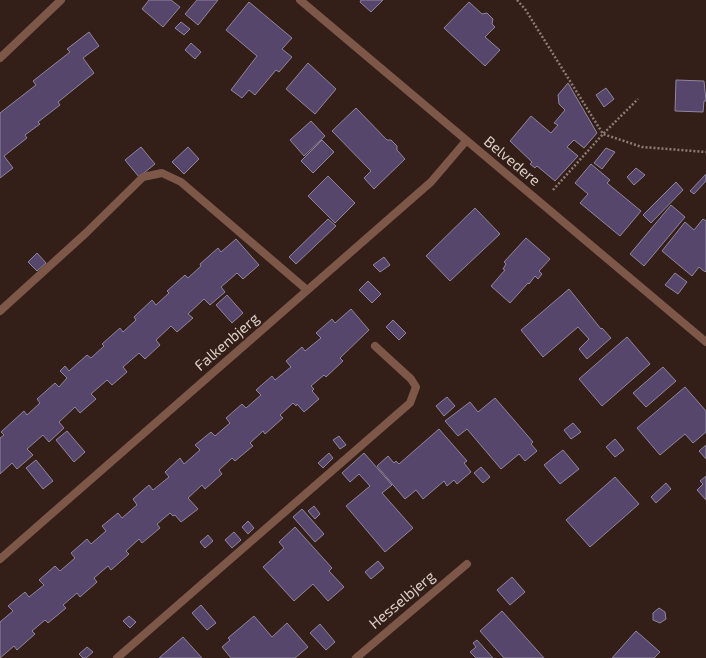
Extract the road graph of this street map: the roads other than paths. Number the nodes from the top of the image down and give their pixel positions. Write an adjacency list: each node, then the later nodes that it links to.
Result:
1 (61, 0): 3 (street)
2 (300, 0): 4 (street, Belvedere)
3 (0, 58)
4 (466, 141): 5 (street, Falkenbjerg); 7 (street, Belvedere)
5 (307, 290): 6 (street); 9 (street, Falkenbjerg)
6 (0, 311)
7 (706, 342)
8 (375, 346): 11 (street)
9 (0, 559)
10 (467, 564): 12 (street, Hesselbjerg)
11 (117, 658)
12 (356, 658)

